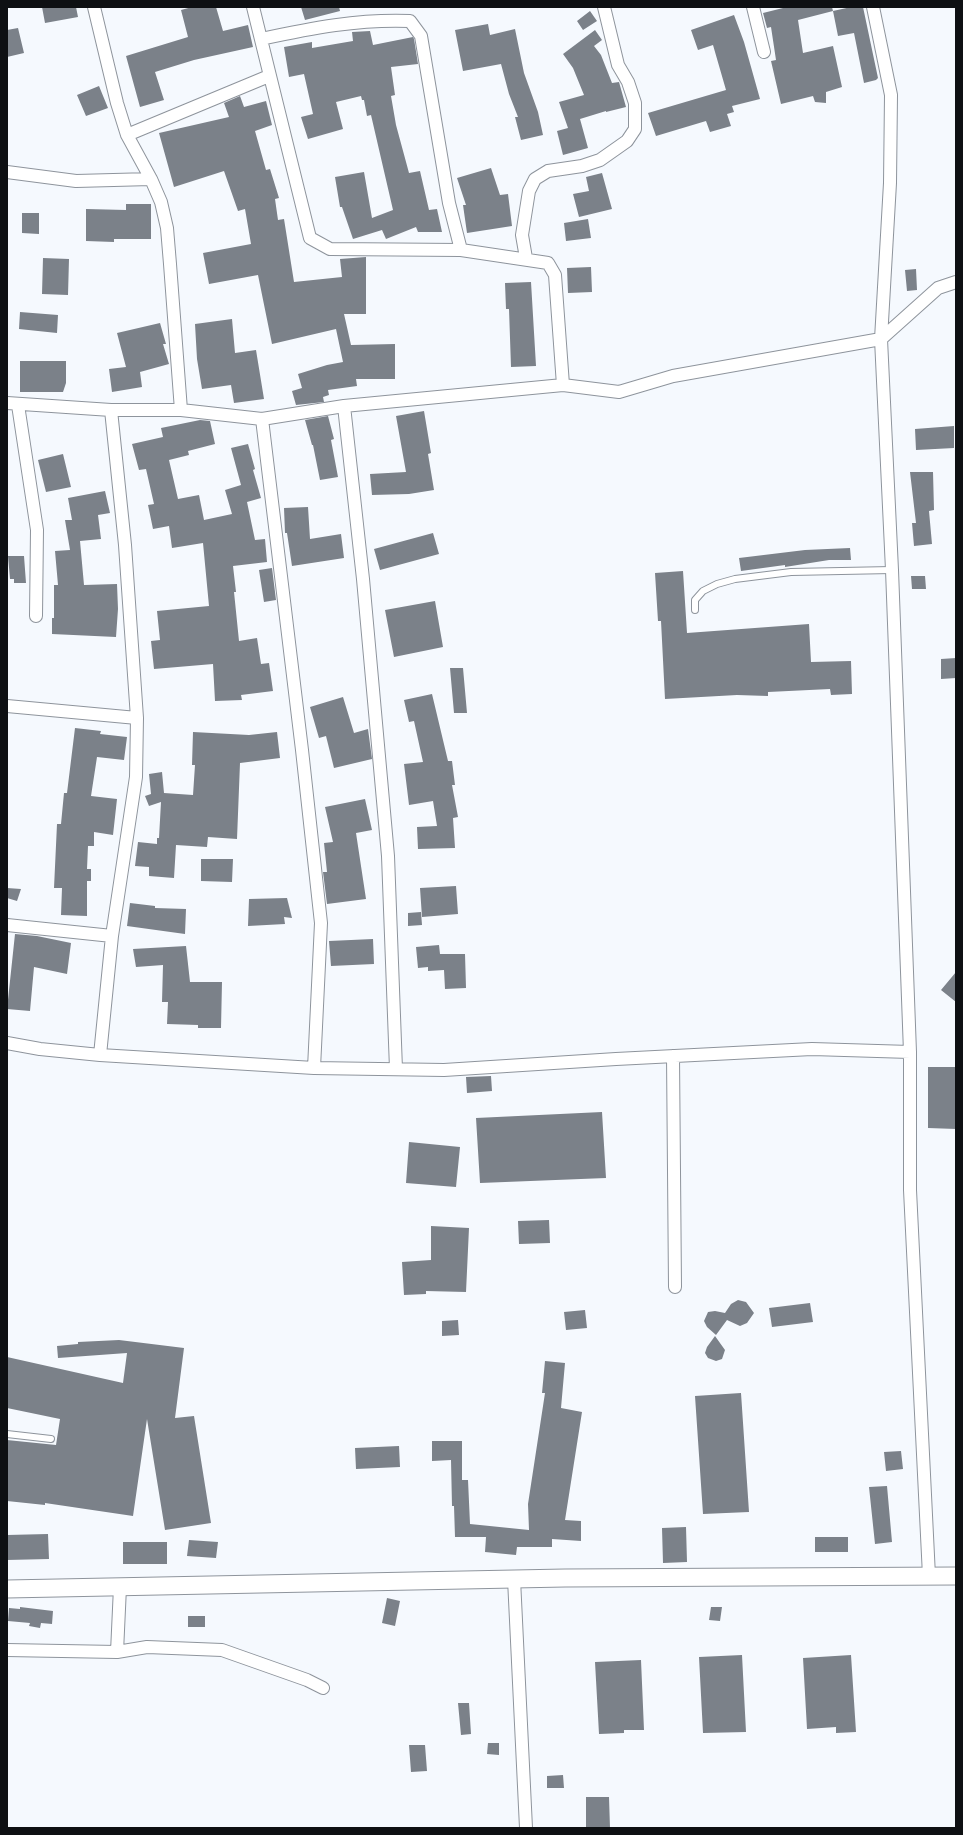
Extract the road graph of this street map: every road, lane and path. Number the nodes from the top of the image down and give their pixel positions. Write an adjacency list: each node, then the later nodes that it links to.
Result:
1 (94, 7): 9 (street)
2 (253, 7): 6 (street)
3 (604, 7): 13 (street)
4 (753, 7): 7 (street)
5 (873, 7): 15 (street)
6 (261, 39): 8 (street); 12 (street)
7 (764, 52)
8 (269, 76): 9 (street); 12 (street)
9 (127, 135): 11 (street)
10 (7, 172): 11 (street)
11 (151, 179): 20 (street)
12 (461, 250): 13 (street)
13 (526, 258): 16 (street)
14 (956, 282): 15 (street)
15 (881, 339): 16 (street); 22 (street)
16 (563, 385): 18 (street)
17 (13, 404): 19 (street); 24 (street)
18 (344, 406): 21 (street); 34 (street)
19 (111, 410): 20 (street); 26 (street)
20 (181, 410): 21 (street)
21 (262, 419): 33 (street)
22 (892, 570): 23 (lane); 30 (street)
23 (695, 610)
24 (36, 616)
25 (7, 706): 26 (street)
26 (137, 718): 28 (street)
27 (7, 925): 28 (street)
28 (112, 936): 31 (street)
29 (7, 1043): 31 (street)
30 (910, 1052): 32 (street); 38 (street)
31 (100, 1055): 33 (street)
32 (673, 1056): 34 (street); 35 (street)
33 (314, 1068): 34 (street)
34 (396, 1069)
35 (675, 1287)
36 (7, 1434): 37 (lane)
37 (51, 1439)
38 (929, 1576): 39 (street); 40 (street)
39 (956, 1576)
40 (514, 1579): 41 (street); 46 (street)
41 (120, 1587): 42 (street); 44 (street)
42 (7, 1589)
43 (7, 1650): 44 (street)
44 (117, 1652): 45 (street)
45 (323, 1688)
46 (526, 1828)

